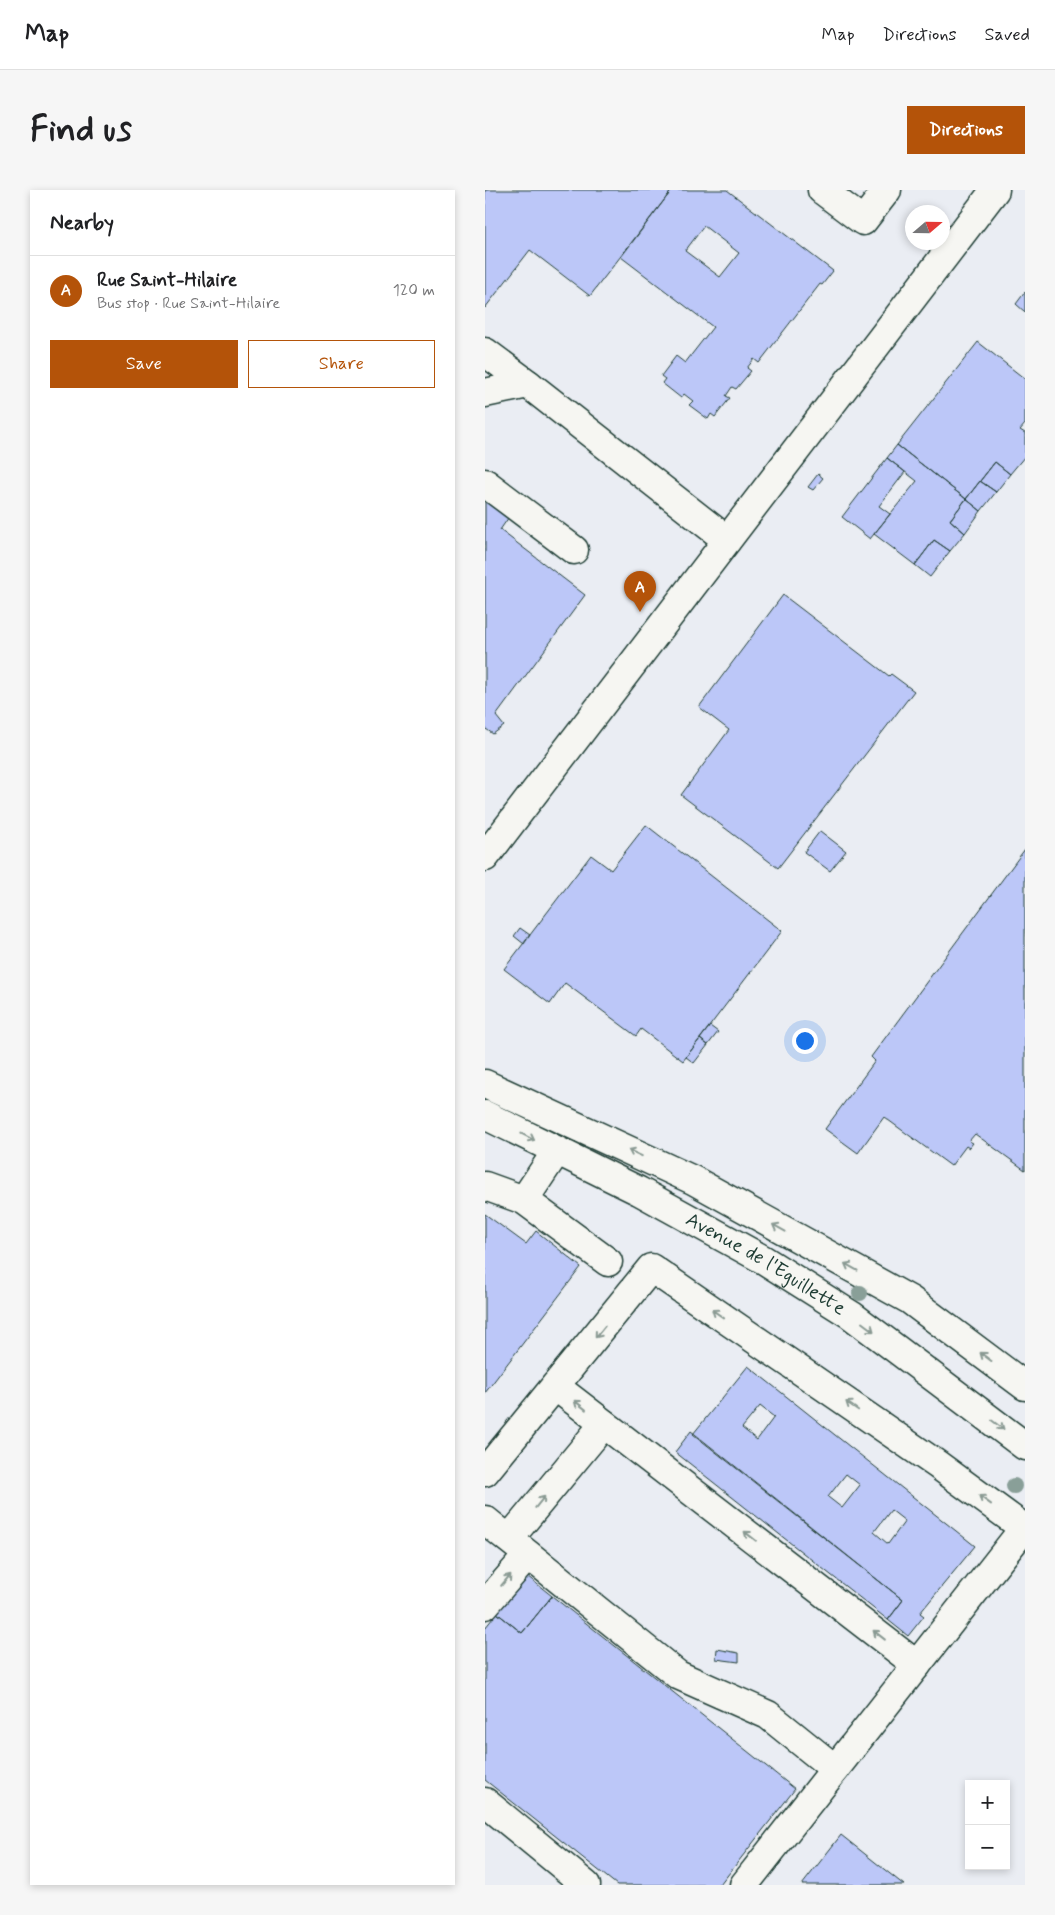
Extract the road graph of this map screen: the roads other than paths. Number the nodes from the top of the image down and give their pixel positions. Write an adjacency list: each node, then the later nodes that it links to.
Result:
1 (822, 190): 2 (street)
2 (887, 190)
3 (995, 190): 8 (street)
4 (485, 352): 5 (street)
5 (528, 384): 6 (street); 8 (street)
6 (485, 393)
7 (485, 483): 9 (street)
8 (727, 540): 10 (street)
9 (574, 550)
10 (485, 857)
11 (485, 1084): 18 (street, Avenue de l'Eguillette, one-way to 11)
12 (485, 1115): 13 (street, Avenue de l'Eguillette, one-way to 13)
13 (556, 1152): 15 (street); 20 (street, Avenue de l'Eguillette, one-way to 20)
14 (485, 1186): 15 (street)
15 (525, 1200): 16 (street)
16 (608, 1262)
17 (555, 1386): 19 (street, one-way to 17); 21 (street); 23 (street, one-way to 17)
18 (1025, 1386)
19 (604, 1424): 24 (street, one-way to 19); 26 (street, one-way to 19)
20 (1025, 1446)
21 (485, 1472)
22 (485, 1520): 24 (street)
23 (1025, 1528): 26 (street)
24 (518, 1547): 25 (street, one-way to 24); 27 (street)
25 (485, 1605)
26 (917, 1665): 27 (street)
27 (835, 1769): 30 (street)
28 (485, 1802): 29 (street)
29 (586, 1885)
30 (744, 1885)

